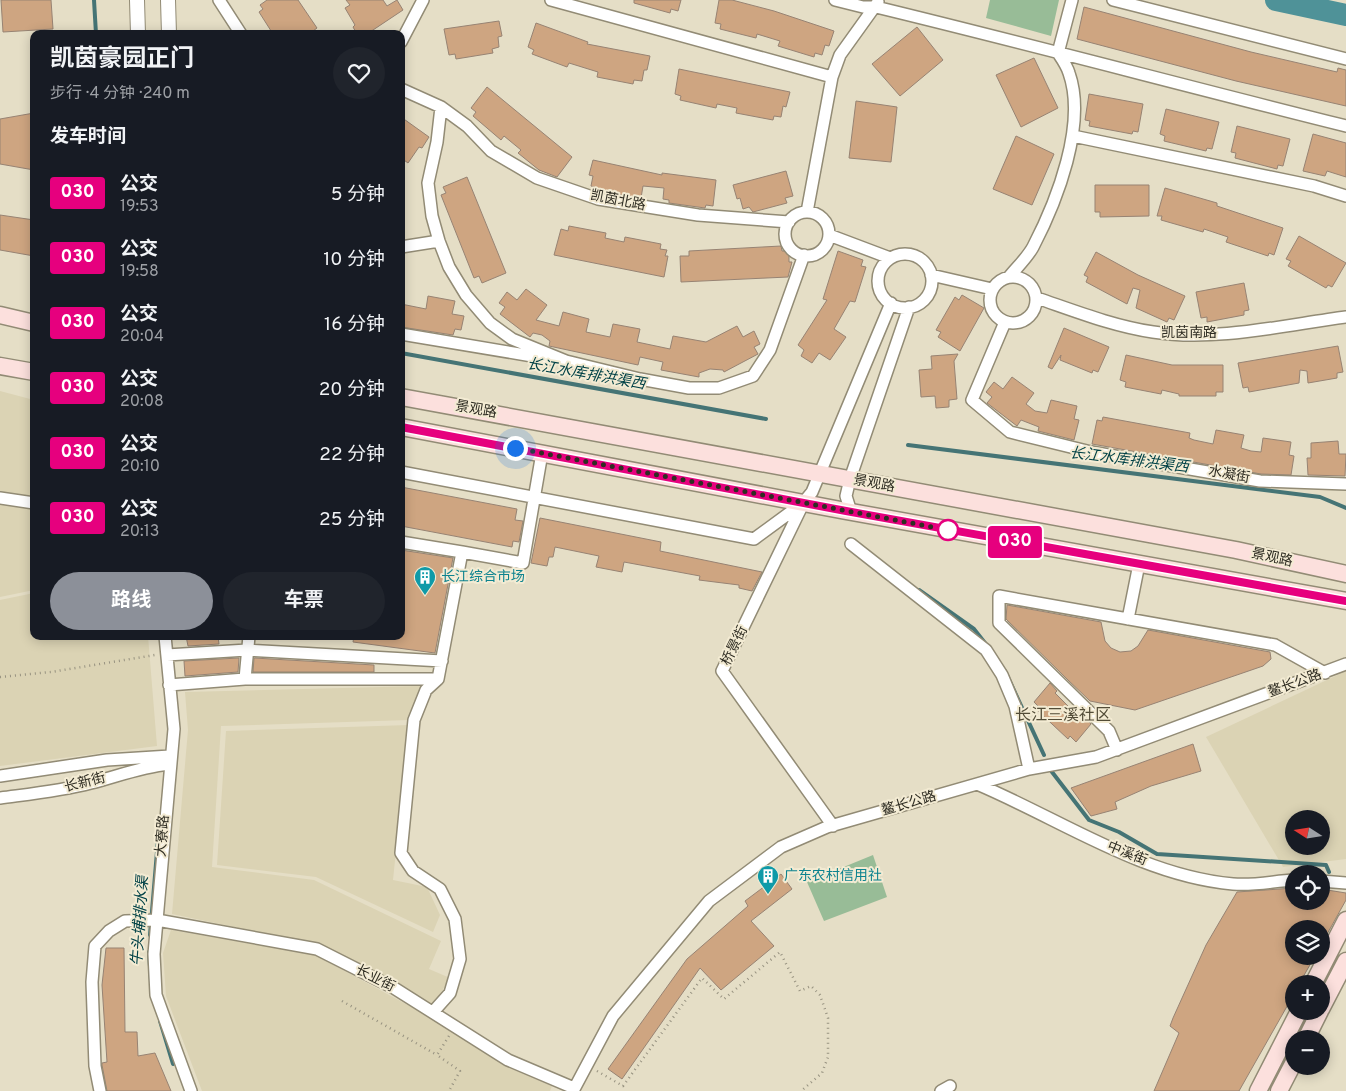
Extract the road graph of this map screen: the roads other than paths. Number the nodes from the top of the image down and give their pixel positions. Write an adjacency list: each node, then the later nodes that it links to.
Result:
1 (137, 0): 10 (street)
2 (168, 0): 11 (street)
3 (219, 0): 12 (street)
4 (422, 0): 13 (street)
5 (551, 0): 16 (street)
6 (835, 0): 9 (street)
7 (1072, 0): 14 (street)
8 (1113, 0): 15 (street)
9 (877, 4): 14 (street); 16 (street)
10 (138, 30)
11 (169, 30)
12 (238, 30)
13 (405, 35)
14 (1058, 53): 19 (street); 20 (street)
15 (1346, 59)
16 (832, 77): 22 (street)
17 (405, 91): 18 (street, 凯茵北路)
18 (441, 108): 23 (street, 凯茵北路); 25 (street)
19 (1346, 126)
20 (1072, 136): 21 (street); 30 (street)
21 (1346, 196)
22 (807, 212): 23 (street); 24 (street)
23 (789, 222): 27 (street)
24 (829, 235): 27 (street); 28 (street)
25 (439, 241): 26 (street); 40 (street)
26 (405, 246)
27 (804, 255): 40 (street)
28 (890, 258): 29 (street); 33 (street)
29 (931, 275): 31 (street); 34 (street)
30 (1009, 277): 31 (street); 32 (street)
31 (992, 289): 38 (street)
32 (1037, 298): 36 (street, 凯茵南路); 38 (street)
33 (891, 304): 34 (street); 46 (street)
34 (909, 307): 48 (street)
35 (0, 315): 37 (main road)
36 (1346, 317)
37 (30, 322)
38 (1005, 322): 49 (street, 水凝街)
39 (405, 335): 40 (street)
40 (566, 361)
41 (0, 366): 42 (main road)
42 (30, 371)
43 (405, 398): 46 (main road, 景观路)
44 (405, 428): 45 (main road, 景观路)
45 (542, 453): 50 (street); 53 (main road, 景观路)
46 (819, 472): 48 (main road, 景观路); 53 (street)
47 (405, 473): 50 (street)
48 (850, 479): 54 (street); 59 (main road, 景观路)
49 (1346, 484)
50 (535, 496): 53 (street); 57 (street)
51 (0, 498): 52 (street)
52 (30, 502)
53 (803, 503): 54 (main road, 景观路); 78 (street, 桥景街)
54 (851, 512): 58 (main road, 景观路)
55 (405, 543): 57 (street)
56 (851, 544): 74 (street)
57 (462, 552): 66 (street)
58 (1139, 564): 60 (main road, 景观路); 61 (street)
59 (1346, 574)
60 (1346, 601)
61 (1128, 619): 68 (street); 72 (street)
62 (165, 640): 65 (street, 大寮路)
63 (248, 640): 64 (street)
64 (247, 650): 65 (street); 66 (street); 69 (street)
65 (166, 655): 71 (street, 大寮路)
66 (442, 661): 70 (street)
67 (1346, 664): 68 (street, 鳌长公路)
68 (1325, 673): 72 (street, 鳌长公路)
69 (245, 679): 70 (street); 71 (street)
70 (438, 679): 87 (street)
71 (169, 685): 73 (street, 大寮路)
72 (1116, 750): 74 (street, 鳌长公路)
73 (170, 760): 75 (street); 77 (street, 长新街); 82 (street, 大寮路)
74 (1029, 769): 76 (street, 鳌长公路)
75 (0, 776)
76 (977, 784): 78 (street, 鳌长公路); 79 (street, 中溪街)
77 (0, 798)
78 (833, 826): 90 (street, 鳌长公路)
79 (1285, 881)
80 (1330, 882): 81 (street)
81 (1346, 883)
82 (153, 920): 87 (street, 长业街); 91 (street, 长业街); 92 (street, 大寮路)
83 (1346, 920): 85 (main road)
84 (1346, 961): 86 (main road)
85 (1318, 975)
86 (1330, 992)
87 (433, 1012): 90 (street, 长业街)
88 (1294, 1020): 93 (main road)
89 (1287, 1075): 94 (main road)
90 (574, 1089)
91 (100, 1091)
92 (190, 1091)
93 (1258, 1091)
94 (1279, 1091)

